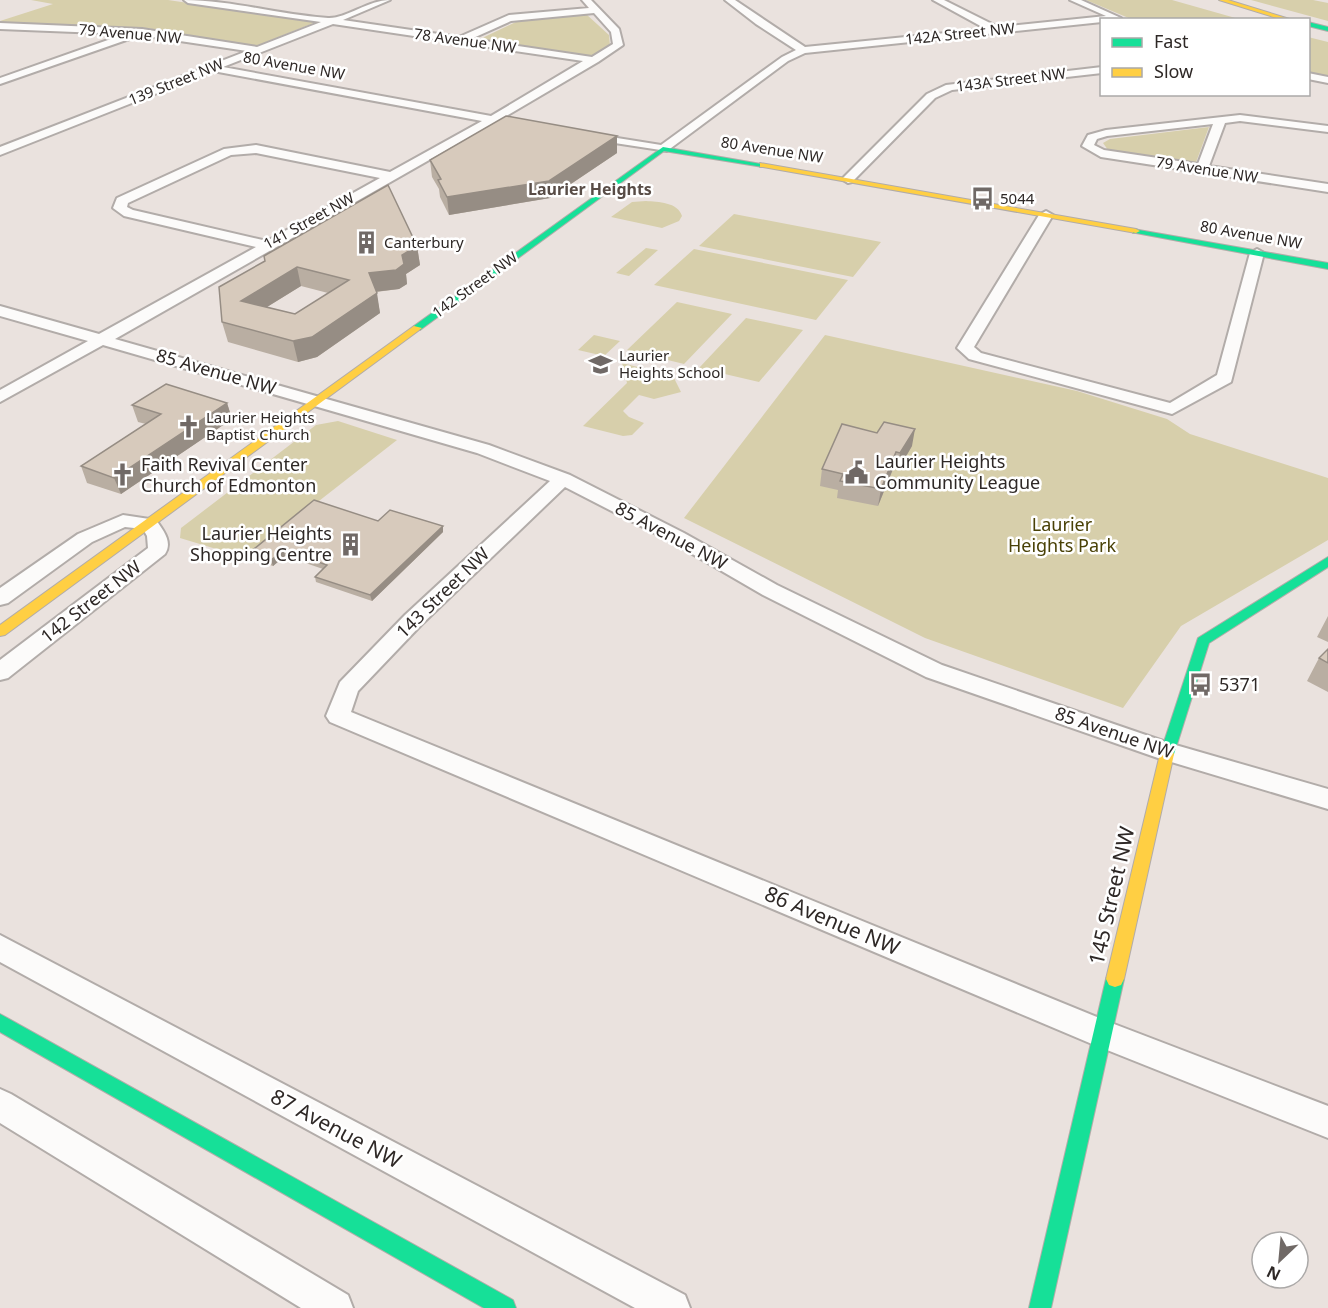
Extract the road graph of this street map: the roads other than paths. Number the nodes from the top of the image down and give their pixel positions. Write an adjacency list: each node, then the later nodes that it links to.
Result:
1 (188, 0): 10 (street, 78 Avenue NW)
2 (236, 0): 10 (street)
3 (386, 0): 15 (street, 139 Street NW)
4 (586, 0): 11 (street)
5 (729, 0): 26 (street)
6 (937, 0): 21 (street)
7 (1074, 0): 12 (street)
8 (1222, 0): 14 (main road)
9 (1208, 1): 13 (main road)
10 (221, 5): 15 (street, 78 Avenue NW)
11 (597, 10): 24 (street); 27 (street, 141 Street NW)
12 (1117, 18)
13 (1264, 18)
14 (1284, 18)
15 (335, 21): 24 (street, 78 Avenue NW); 25 (street, 139 Street NW)
16 (1100, 21): 21 (street, 142A Street NW)
17 (1310, 24): 19 (main road)
18 (0, 26): 22 (street, 79 Avenue NW)
19 (1328, 28)
20 (1310, 29): 23 (main road)
21 (996, 30): 26 (street, 142A Street NW)
22 (142, 32): 25 (street, 79 Avenue NW); 31 (street)
23 (1328, 33)
24 (461, 40): 27 (street, 78 Avenue NW)
25 (258, 50): 29 (street, 139 Street NW)
26 (803, 50): 40 (street, 142 Street NW)
27 (595, 60): 35 (street, 141 Street NW)
28 (0, 68): 31 (street)
29 (211, 68): 35 (street, 80 Avenue NW); 41 (street, 139 Street NW)
30 (1100, 70): 44 (street, 143A Street NW)
31 (26, 73): 34 (street)
32 (1310, 76): 33 (street)
33 (1328, 80)
34 (0, 81)
35 (493, 119): 37 (street, 80 Avenue NW); 43 (street, 141 Street NW)
36 (1221, 119): 38 (street); 42 (street); 42 (street, 79 Avenue NW)
37 (546, 129)
38 (1328, 129)
39 (578, 134): 40 (street, 80 Avenue NW)
40 (663, 149): 44 (main road, 80 Avenue NW); 53 (main road, 142 Street NW)
41 (0, 152)
42 (1202, 169): 45 (street, 79 Avenue NW)
43 (390, 176): 47 (street, 141 Street NW); 47 (street)
44 (848, 179): 46 (main road, 80 Avenue NW)
45 (1328, 188)
46 (1046, 215): 48 (main road, 80 Avenue NW); 48 (street)
47 (267, 245): 51 (street, 141 Street NW)
48 (1257, 253): 49 (main road, 80 Avenue NW)
49 (1328, 266)
50 (0, 311): 51 (street, 85 Avenue NW)
51 (102, 339): 52 (street, 141 Street NW); 53 (street, 85 Avenue NW)
52 (0, 397)
53 (318, 400): 54 (street, 85 Avenue NW); 55 (main road, 142 Street NW)
54 (563, 479): 60 (street, 143 Street NW); 61 (street, 85 Avenue NW)
55 (149, 524): 57 (street); 58 (main road, 142 Street NW); 59 (street, 142 Street NW)
56 (1328, 561): 61 (main road, 145 Street NW)
57 (0, 598)
58 (0, 632)
59 (0, 672)
60 (338, 716): 65 (street, 86 Avenue NW)
61 (1167, 752): 62 (street, 85 Avenue NW); 65 (main road, 145 Street NW)
62 (1328, 799)
63 (0, 948): 70 (street, 87 Avenue NW)
64 (0, 1022): 69 (main road)
65 (1103, 1034): 67 (street, 86 Avenue NW); 71 (main road, 145 Street NW)
66 (0, 1105): 68 (street)
67 (1328, 1122)
68 (335, 1308)
69 (506, 1308)
70 (672, 1308)
71 (1040, 1308)

